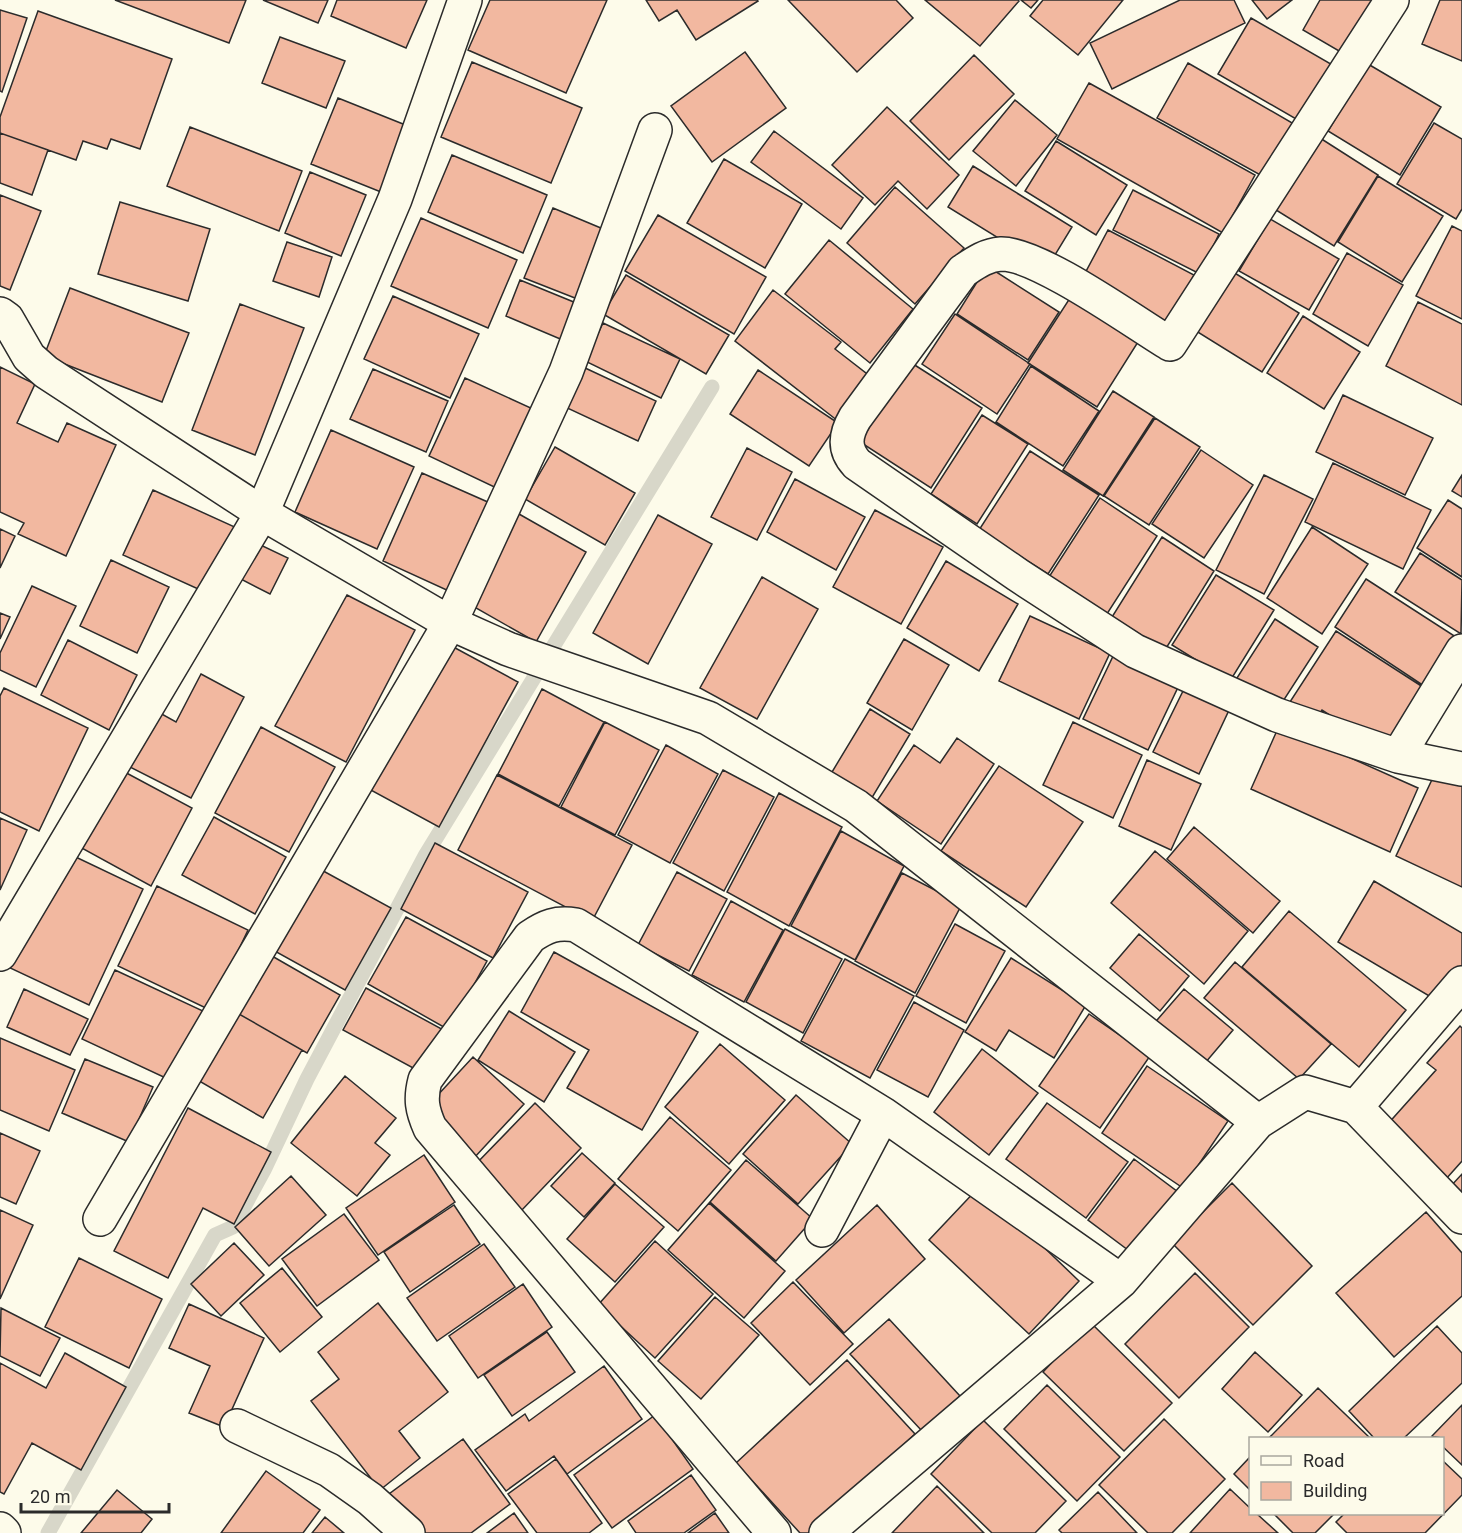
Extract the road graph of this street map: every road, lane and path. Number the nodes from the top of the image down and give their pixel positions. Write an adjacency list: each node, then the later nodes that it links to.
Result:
1 (465, 0): 5 (street)
2 (1392, 0): 8 (street)
3 (655, 130): 6 (street)
4 (0, 314): 5 (street)
5 (262, 513): 6 (street); 10 (street)
6 (450, 623): 14 (street); 16 (street)
7 (1462, 651): 8 (street)
8 (1398, 756): 9 (street)
9 (1462, 769)
10 (0, 954)
11 (1462, 983): 12 (street)
12 (1356, 1107): 14 (street); 15 (street)
13 (883, 1114): 17 (street); 18 (street); 23 (street)
14 (1258, 1122): 18 (street)
15 (1462, 1217)
16 (100, 1219)
17 (822, 1230)
18 (1121, 1281): 24 (street)
19 (237, 1426): 22 (street)
20 (0, 1528): 21 (street)
21 (4, 1533)
22 (408, 1533)
23 (774, 1533)
24 (826, 1533)

